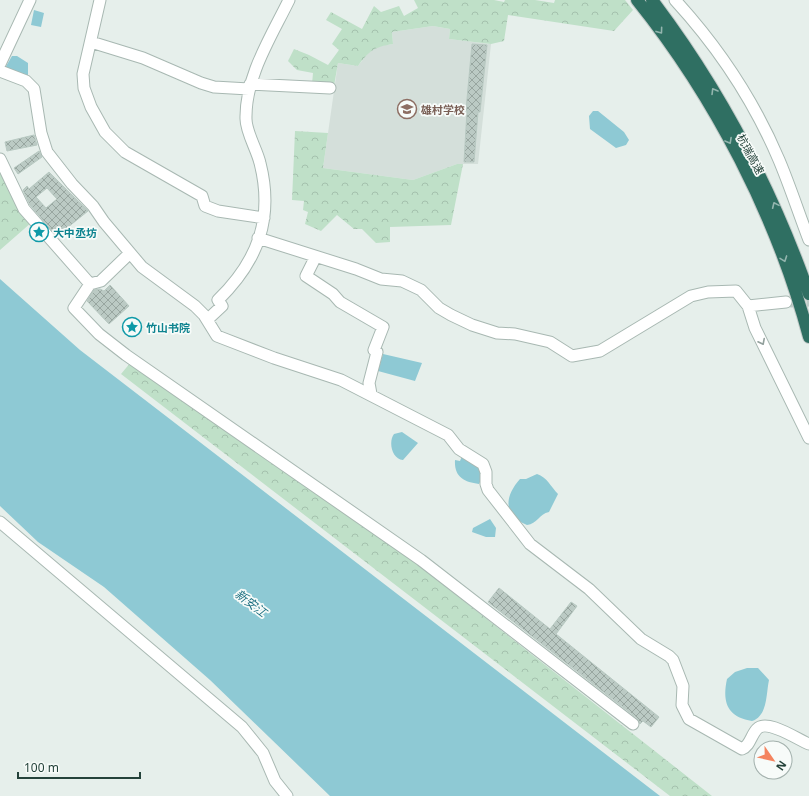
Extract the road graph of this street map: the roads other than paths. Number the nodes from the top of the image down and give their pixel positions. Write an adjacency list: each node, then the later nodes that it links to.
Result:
1 (30, 0): 8 (street)
2 (100, 0): 7 (street)
3 (289, 0): 10 (street)
4 (637, 0): 23 (highway, 杭瑞高速, one-way to 23)
5 (652, 0): 19 (highway, 杭瑞高速, one-way to 5)
6 (676, 0): 15 (street)
7 (90, 42): 10 (street); 13 (street)
8 (0, 64)
9 (0, 71): 16 (street)
10 (250, 87): 11 (street); 13 (street)
11 (330, 88)
12 (0, 159): 18 (street)
13 (264, 218): 14 (street)
14 (258, 238): 17 (street); 22 (street)
15 (809, 240)
16 (130, 253): 18 (street); 22 (street)
17 (315, 258): 21 (street); 24 (street)
18 (90, 284): 27 (street)
19 (809, 294)
20 (786, 302): 21 (street)
21 (748, 306): 25 (street, one-way to 25)
22 (207, 320): 24 (street)
23 (809, 337)
24 (371, 394): 28 (street)
25 (809, 438)
26 (0, 522): 29 (street)
27 (632, 724)
28 (809, 744)
29 (287, 796)

